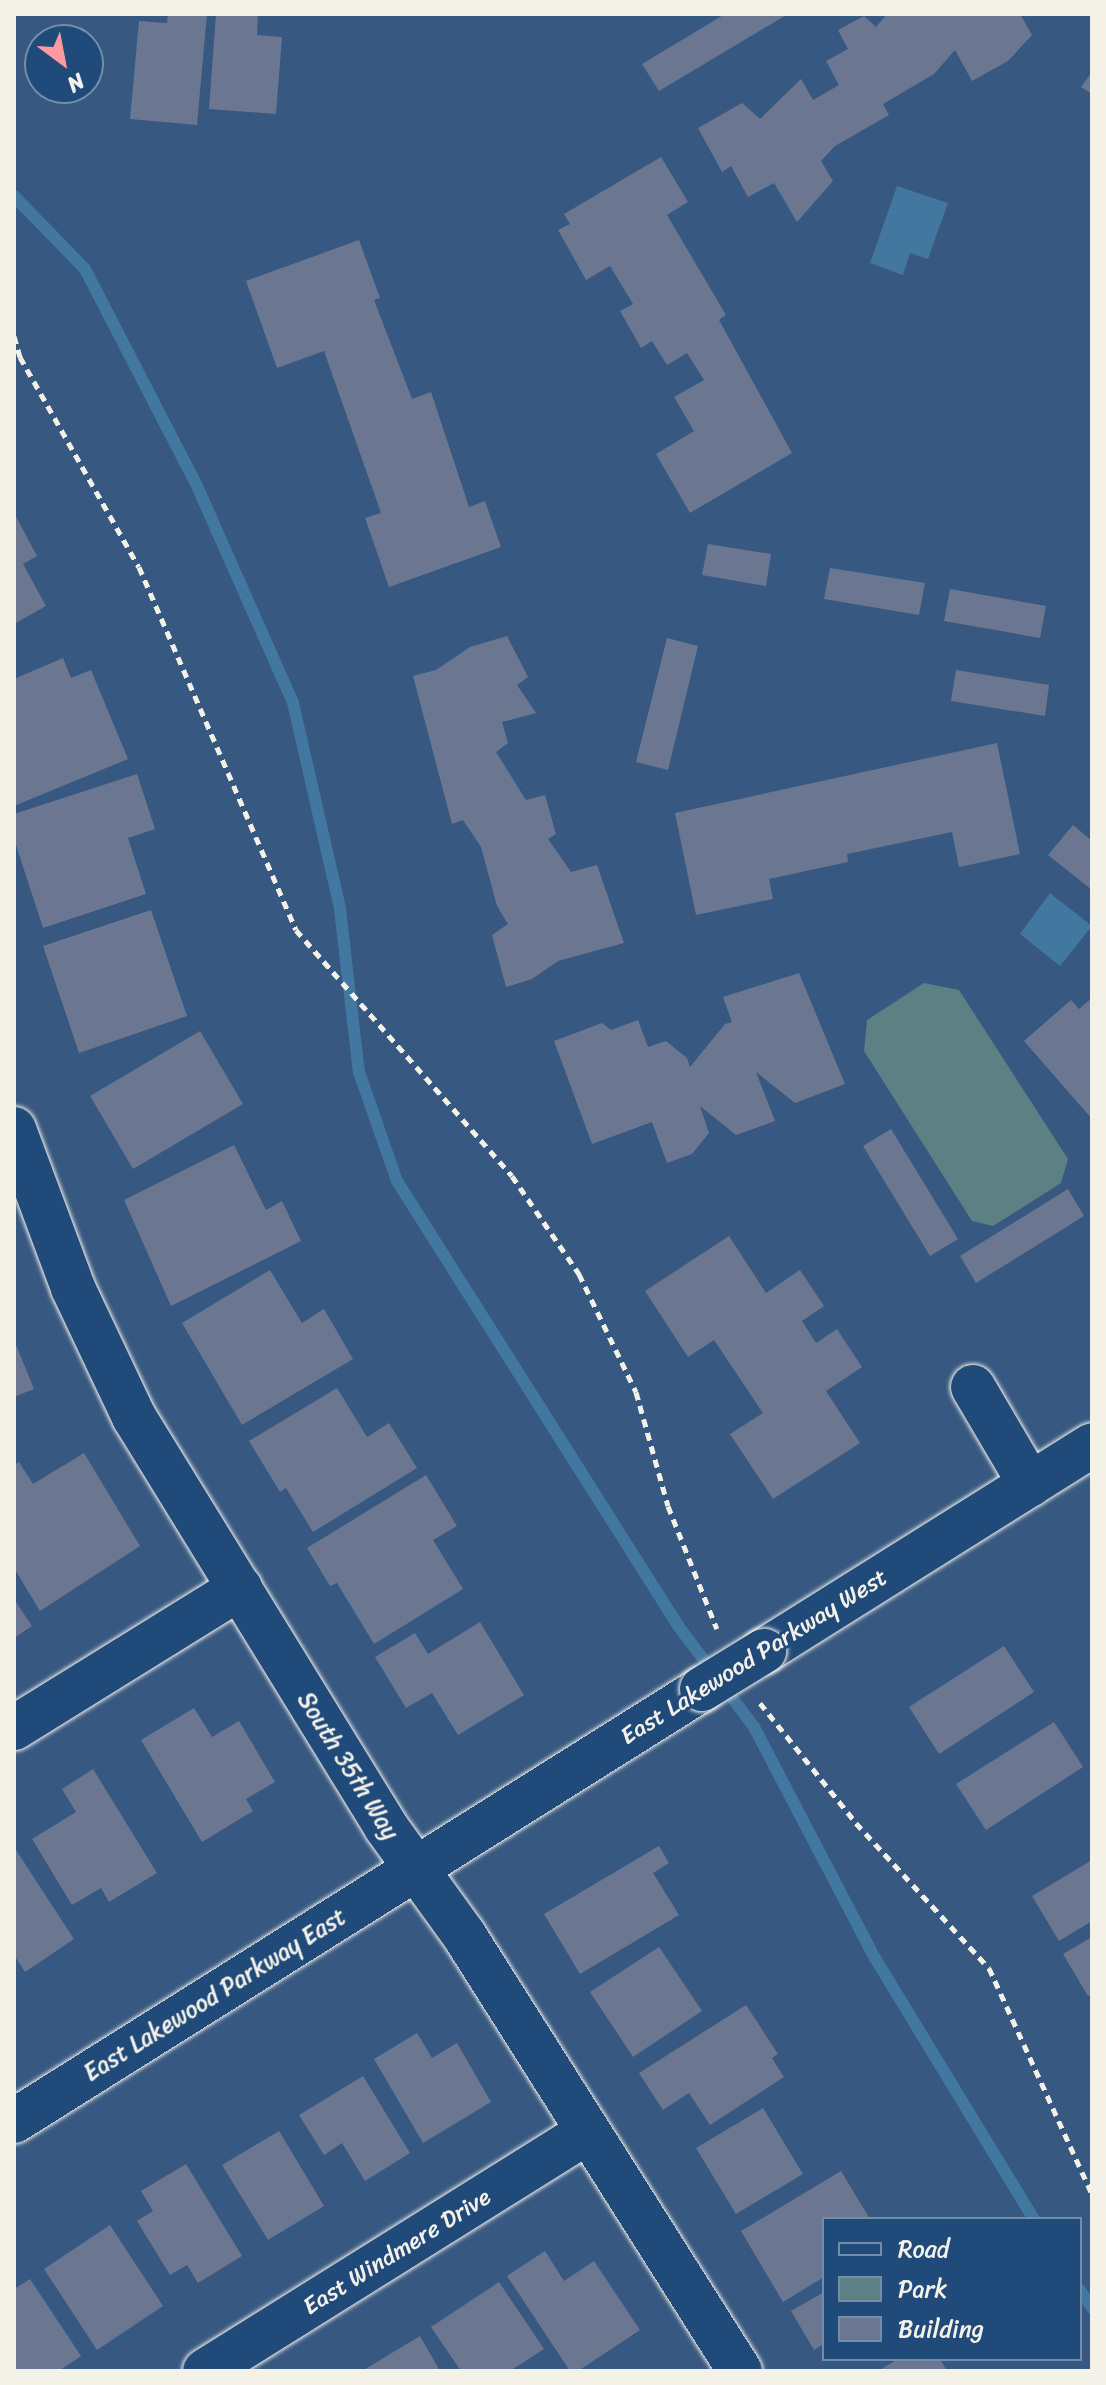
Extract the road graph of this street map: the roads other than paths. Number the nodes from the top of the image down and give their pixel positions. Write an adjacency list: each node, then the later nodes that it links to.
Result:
1 (14, 1129): 5 (street, South 35th Way)
2 (973, 1387): 4 (street)
3 (1092, 1445): 4 (street, East Lakewood Parkway West)
4 (1030, 1484): 7 (street, East Lakewood Parkway West, bridge)
5 (240, 1588): 6 (street); 7 (street, South 35th Way)
6 (14, 1728)
7 (415, 1869): 8 (street, East Lakewood Parkway East); 9 (street, South 35th Way)
8 (14, 2121)
9 (588, 2132): 10 (street, East Windmere Drive); 11 (street, South 35th Way)
10 (205, 2371)
11 (740, 2371)

